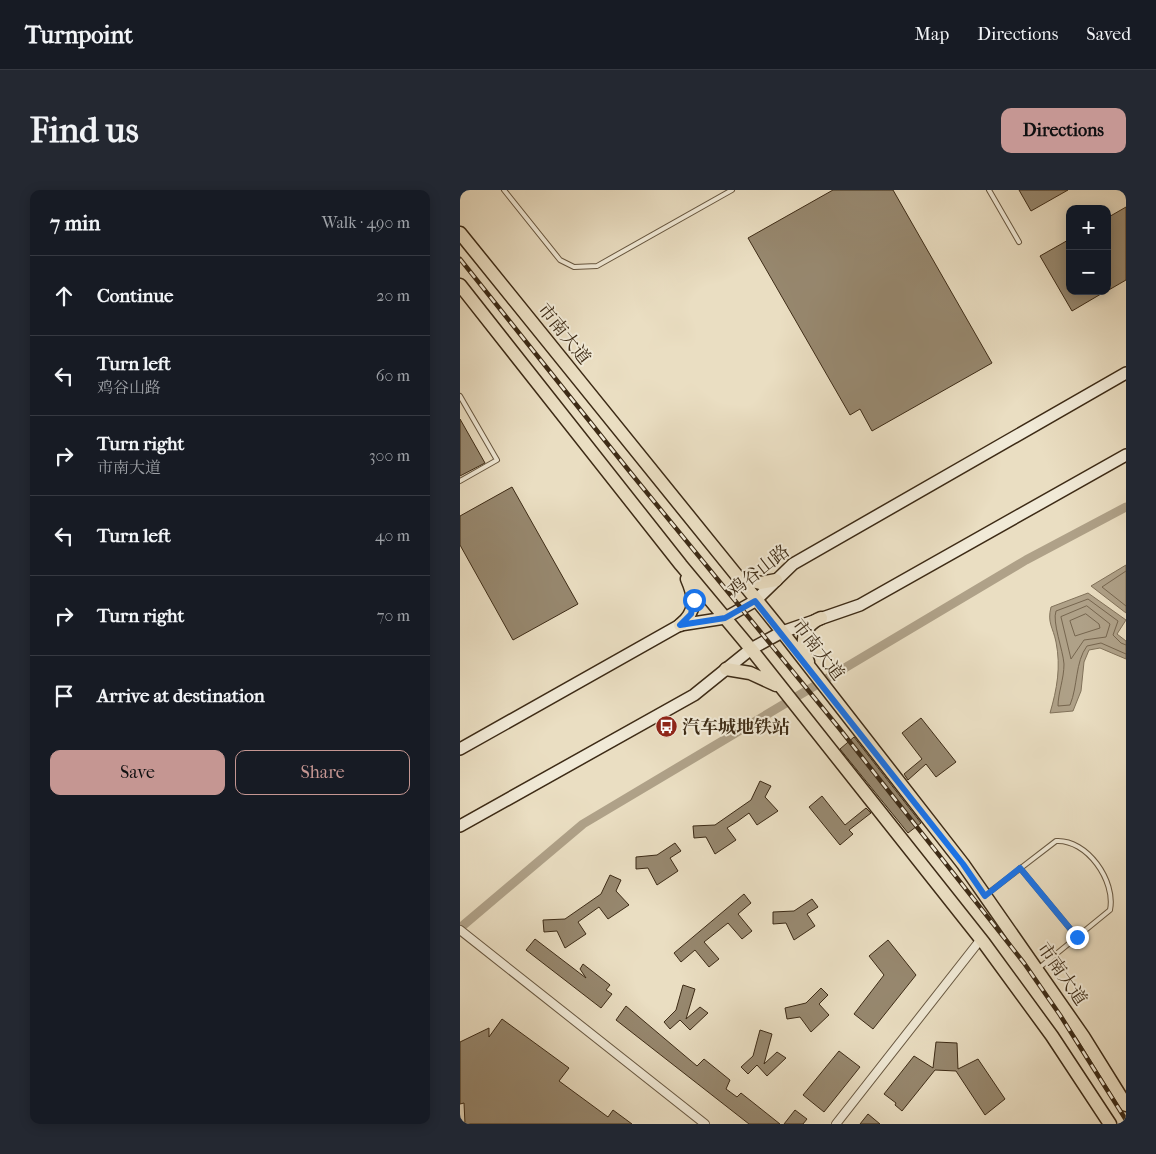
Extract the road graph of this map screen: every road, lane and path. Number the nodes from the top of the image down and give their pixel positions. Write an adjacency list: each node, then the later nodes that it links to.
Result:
1 (504, 190): 2 (lane)
2 (732, 190)
3 (989, 190): 5 (lane)
4 (460, 233): 12 (main road, 市南大道)
5 (1019, 242)
6 (460, 285): 11 (main road)
7 (1126, 373): 13 (main road, 鸡谷山路)
8 (460, 396): 10 (lane)
9 (1126, 455): 16 (main road)
10 (460, 481)
11 (681, 565): 15 (main road); 17 (main road)
12 (736, 576): 13 (main road); 14 (main road, 市南大道)
13 (776, 580): 14 (main road, 鸡谷山路)
14 (755, 601): 15 (main road, 鸡谷山路); 18 (main road, 市南大道)
15 (725, 618): 17 (main road, 鸡谷山路); 19 (main road)
16 (821, 618): 18 (main road); 21 (main road)
17 (680, 625): 23 (main road, 鸡谷山路)
18 (782, 632): 19 (main road); 21 (main road, 市南大道)
19 (751, 649): 20 (main road); 22 (main road)
20 (726, 668): 22 (main road); 24 (main road)
21 (812, 672): 26 (main road, 市南大道)
22 (784, 691): 29 (main road)
23 (460, 748)
24 (460, 826)
25 (1020, 868): 26 (lane); 28 (lane); 28 (lane)
26 (985, 896): 30 (main road, 市南大道)
27 (460, 930): 32 (street)
28 (1077, 937): 30 (lane)
29 (980, 939): 33 (street); 34 (main road)
30 (1037, 969): 31 (main road, 市南大道)
31 (1126, 1105)
32 (704, 1124)
33 (836, 1124)
34 (1110, 1124)

